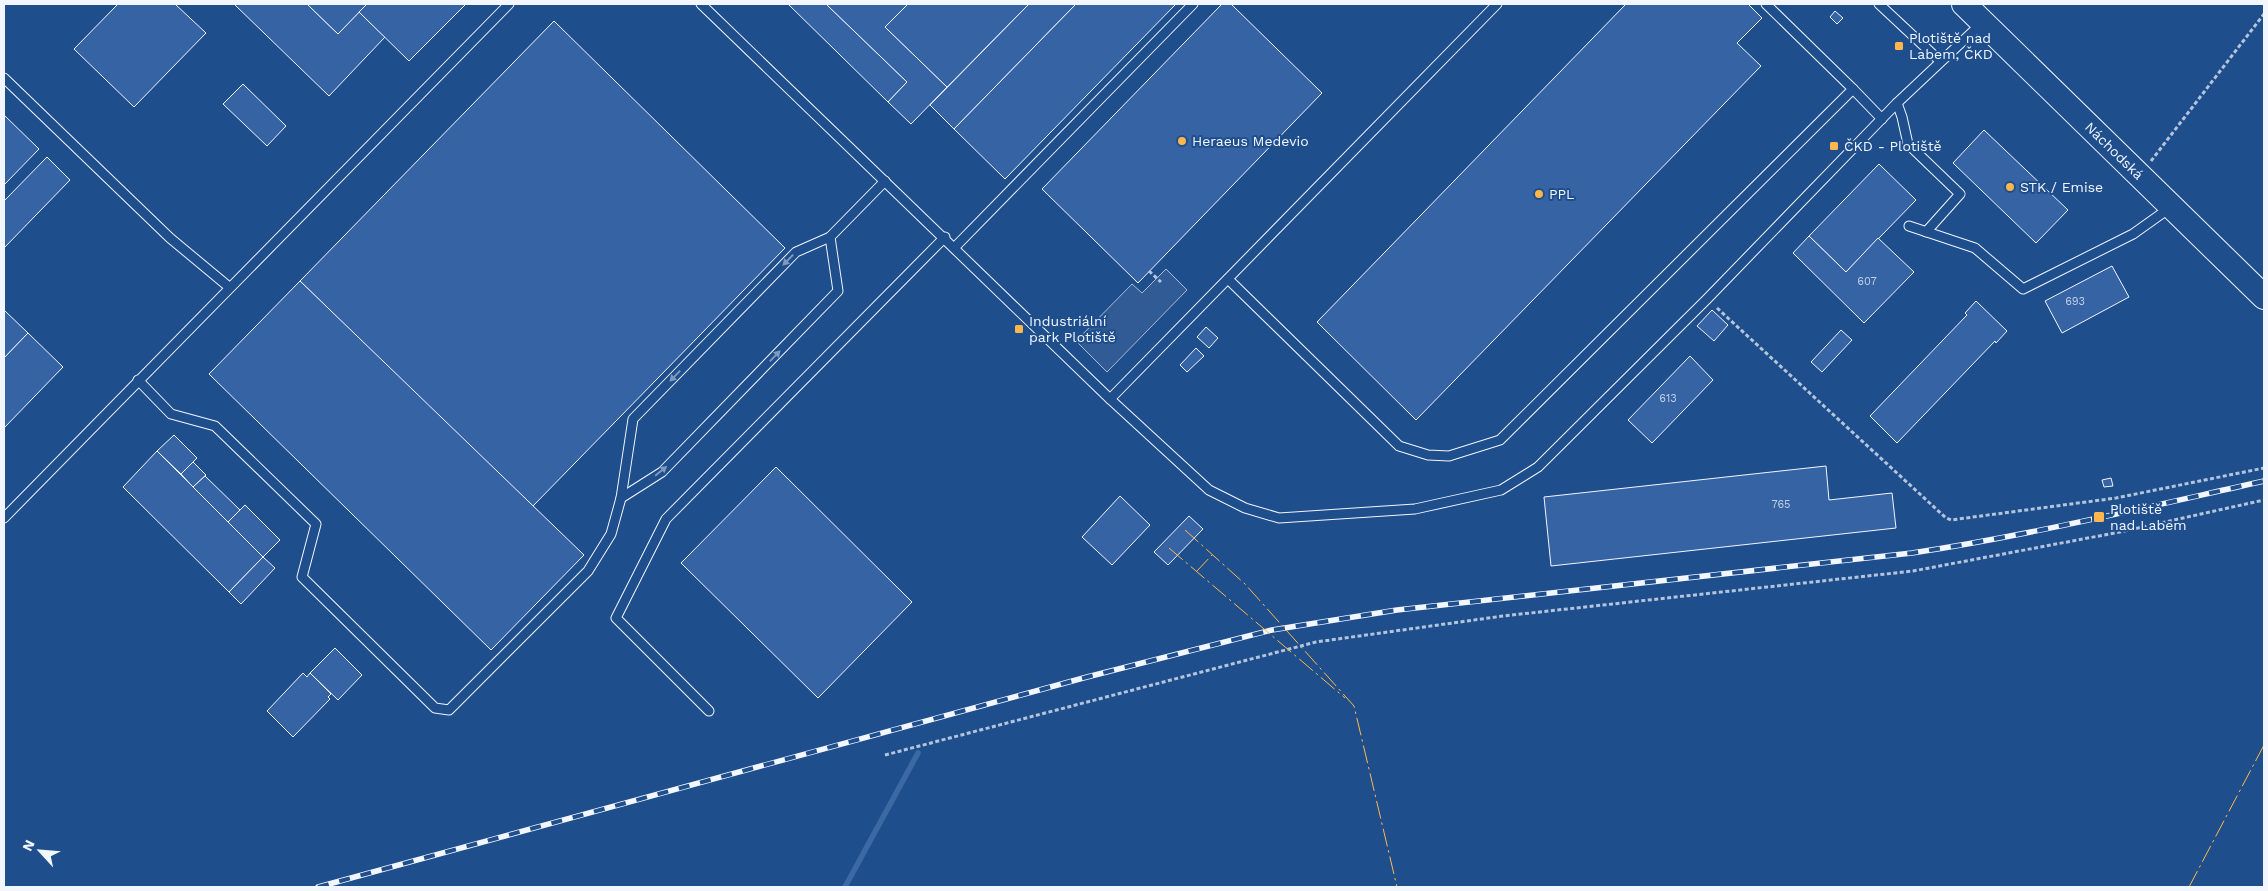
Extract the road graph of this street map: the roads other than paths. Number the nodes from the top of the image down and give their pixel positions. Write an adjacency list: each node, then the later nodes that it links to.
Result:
1 (509, 4): 22 (lane)
2 (701, 4): 14 (lane)
3 (1193, 4): 20 (lane)
4 (1497, 4): 21 (lane)
5 (1766, 4): 11 (lane)
6 (1879, 4): 9 (lane)
7 (1964, 4): 8 (main road, Náchodská)
8 (1983, 22): 9 (lane); 15 (main road, Náchodská)
9 (1940, 61): 12 (lane)
10 (4, 78): 22 (lane)
11 (1852, 89): 13 (lane); 21 (lane)
12 (1897, 104): 13 (lane); 17 (lane)
13 (1882, 119): 25 (lane)
14 (885, 181): 18 (lane); 19 (lane)
15 (2172, 206): 17 (lane); 23 (main road, Náchodská)
16 (1909, 226): 17 (lane)
17 (1926, 232)
18 (830, 237): 26 (lane, one-way to 26); 26 (lane, one-way to 18)
19 (945, 237): 20 (lane); 28 (lane)
20 (955, 247): 25 (lane)
21 (1228, 279): 25 (lane)
22 (229, 287): 24 (lane)
23 (2264, 297)
24 (138, 380): 26 (lane); 27 (lane)
25 (1110, 399)
26 (621, 498)
27 (4, 518)
28 (709, 711)

